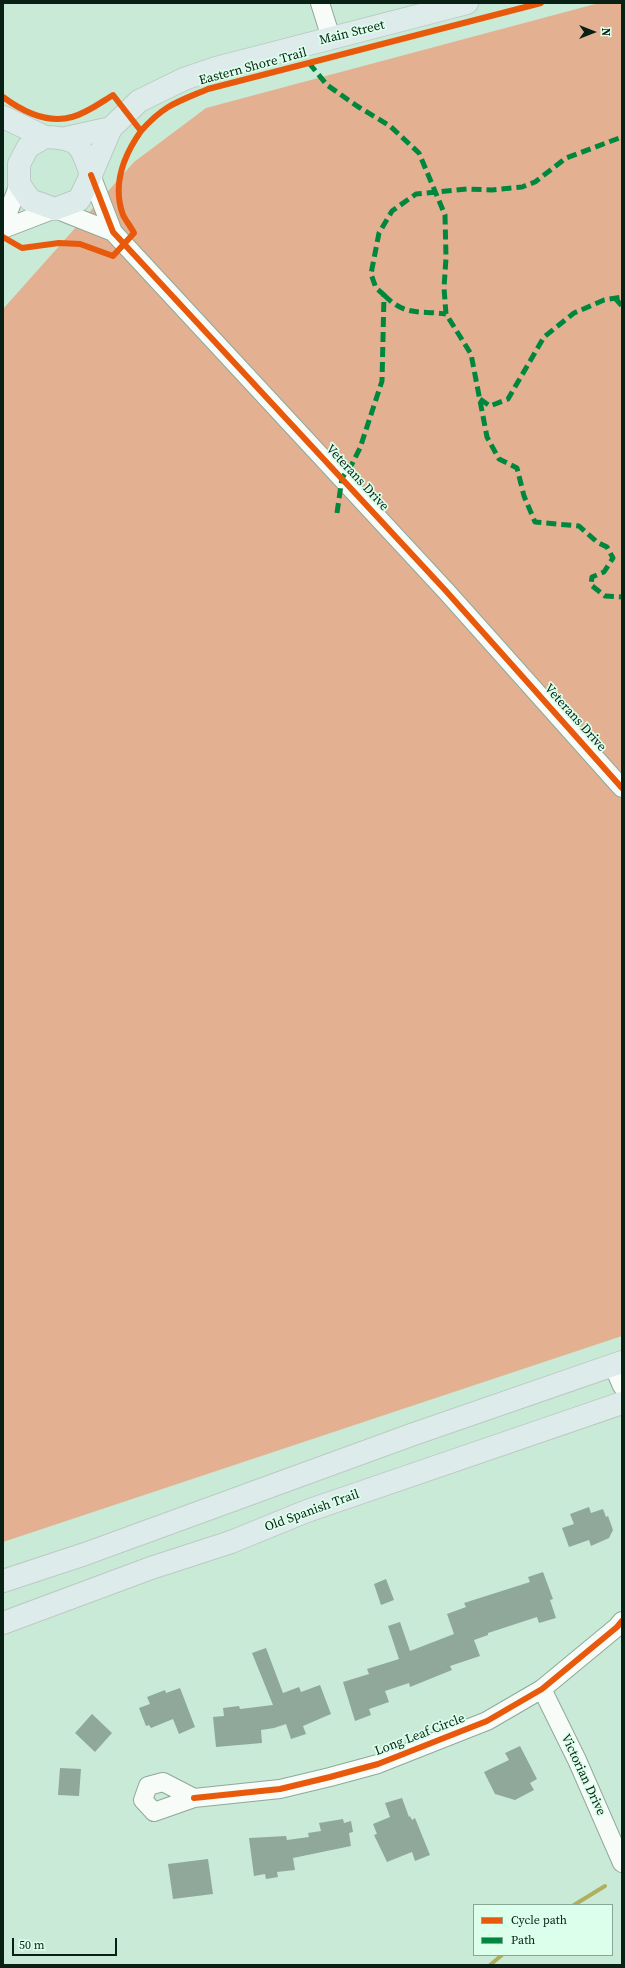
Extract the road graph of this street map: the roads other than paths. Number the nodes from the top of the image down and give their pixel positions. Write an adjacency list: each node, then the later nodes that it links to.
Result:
1 (320, 3): 3 (street)
2 (467, 3): 3 (main road, Main Street)
3 (331, 38): 5 (main road, Main Street)
4 (5, 118): 6 (main road); 7 (main road)
5 (111, 128): 6 (main road); 8 (main road, Main Street)
6 (56, 137): 7 (main road); 8 (main road)
7 (19, 174): 9 (main road); 10 (street)
8 (91, 176): 9 (main road); 11 (street, Veterans Drive)
9 (54, 209): 10 (street); 11 (street, Veterans Drive)
10 (3, 228)
11 (113, 232): 12 (street, Veterans Drive)
12 (622, 788)
13 (617, 1364): 14 (street); 16 (main road)
14 (622, 1386)
15 (622, 1403): 18 (main road, Old Spanish Trail)
16 (3, 1581)
17 (622, 1621): 19 (street, Long Leaf Circle)
18 (6, 1624)
19 (542, 1689): 20 (street, Long Leaf Circle); 21 (street, Victorian Drive)
20 (194, 1798)
21 (622, 1863)

